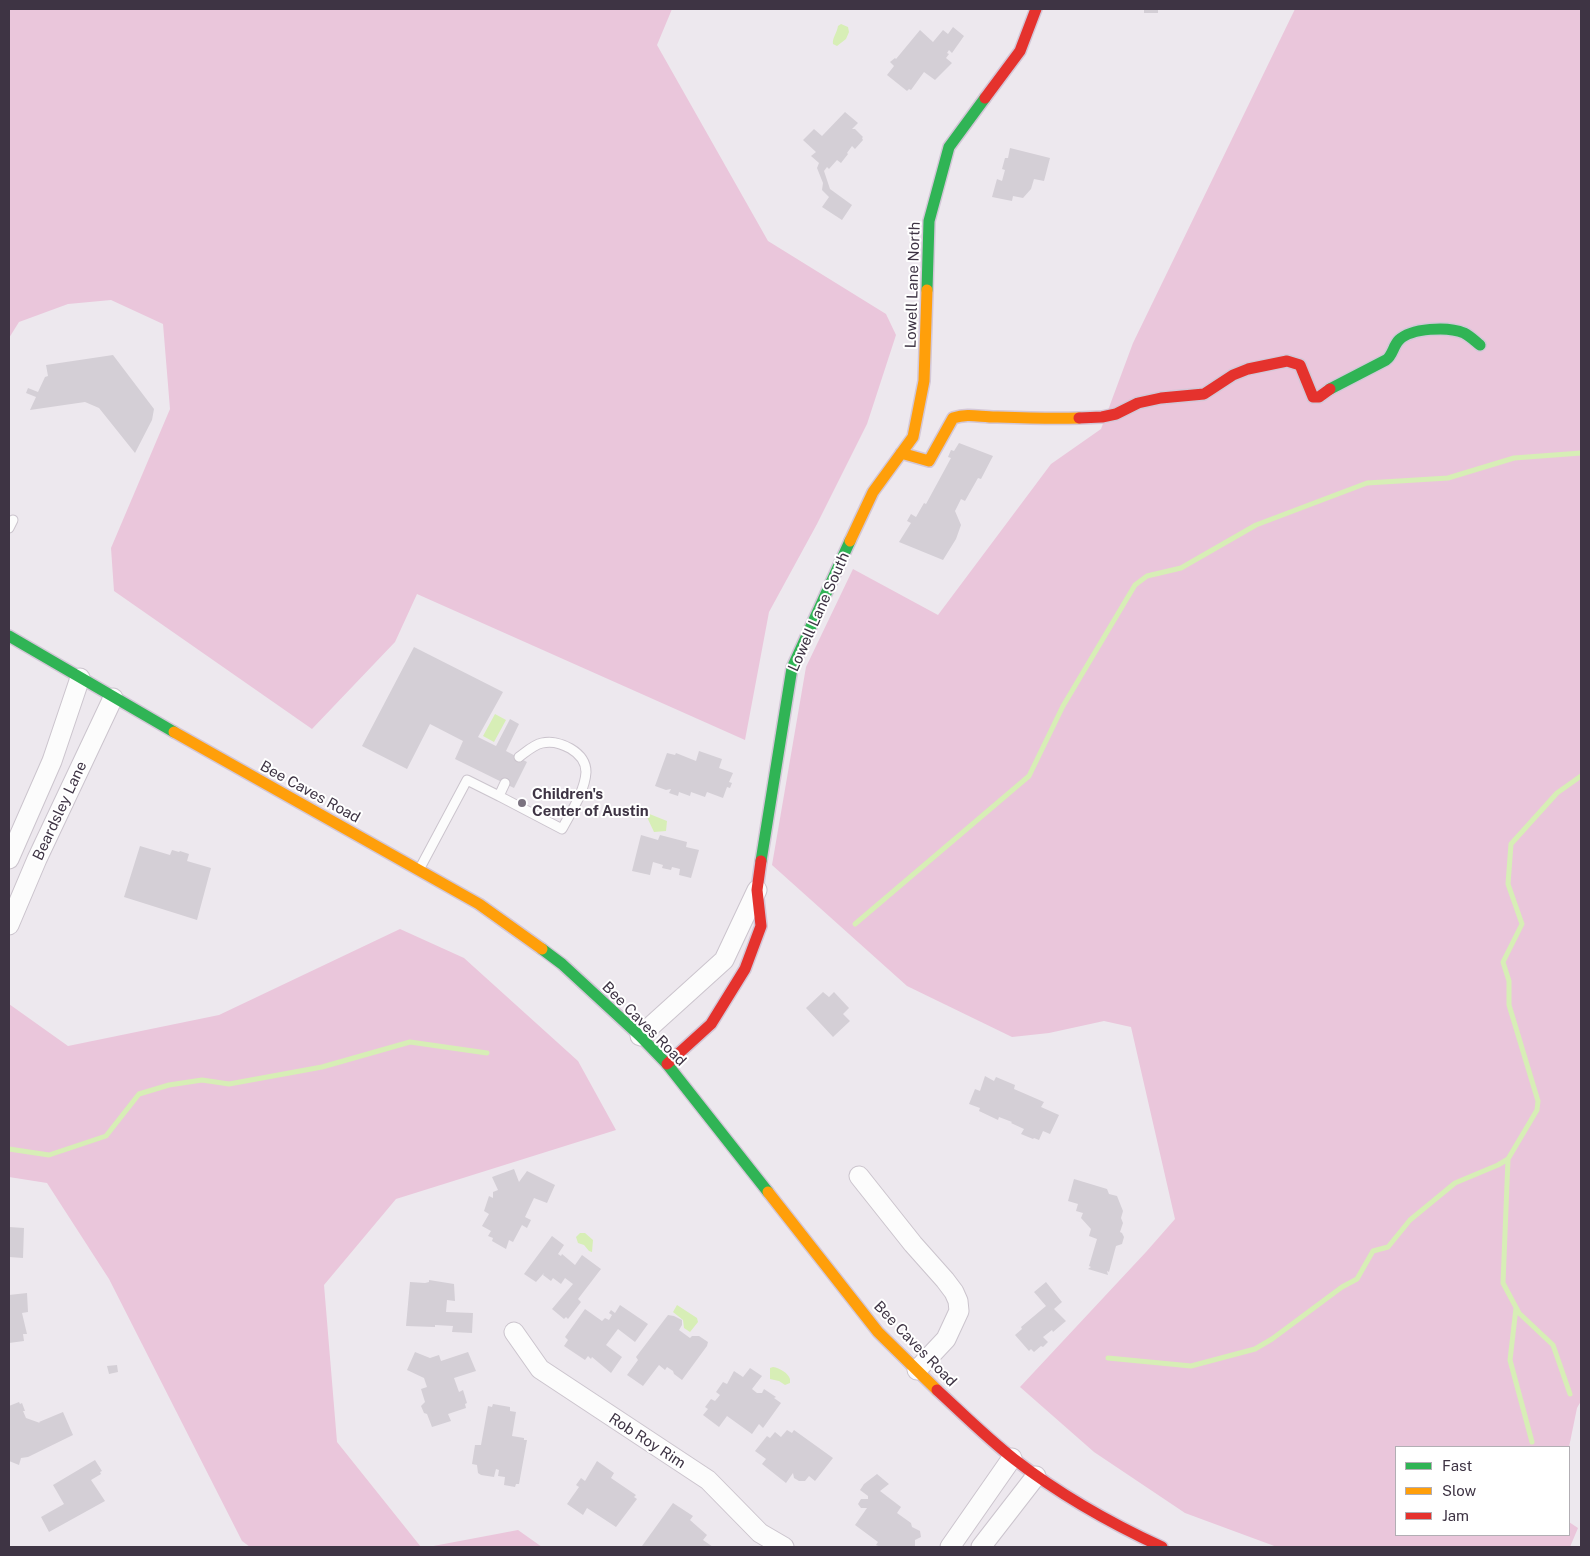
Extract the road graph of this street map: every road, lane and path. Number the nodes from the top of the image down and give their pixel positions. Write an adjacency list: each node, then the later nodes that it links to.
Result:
1 (1036, 9): 3 (street, Lowell Lane North)
2 (1480, 345): 4 (street)
3 (924, 381): 4 (street, Lowell Lane South)
4 (902, 453): 13 (street, Lowell Lane South)
5 (9, 636): 6 (street, Bee Caves Road)
6 (80, 678): 7 (street, Bee Caves Road); 11 (street, Beardsley Lane)
7 (114, 698): 12 (street, Bee Caves Road); 14 (street, Beardsley Lane)
8 (519, 757): 10 (lane)
9 (505, 783): 10 (lane)
10 (499, 796): 12 (lane)
11 (9, 859)
12 (419, 870): 15 (street, Bee Caves Road)
13 (756, 890): 15 (street, Lowell Lane South); 16 (street, Lowell Lane South)
14 (10, 921)
15 (640, 1036): 16 (street, Bee Caves Road)
16 (667, 1064): 19 (street, Bee Caves Road)
17 (859, 1176): 19 (street)
18 (514, 1332): 22 (street, Rob Roy Rim)
19 (917, 1370): 20 (street, Bee Caves Road)
20 (1012, 1458): 21 (street, Bee Caves Road); 23 (street)
21 (1036, 1476): 24 (street); 25 (street, Bee Caves Road)
22 (784, 1547)
23 (950, 1547)
24 (981, 1547)
25 (1162, 1547)

